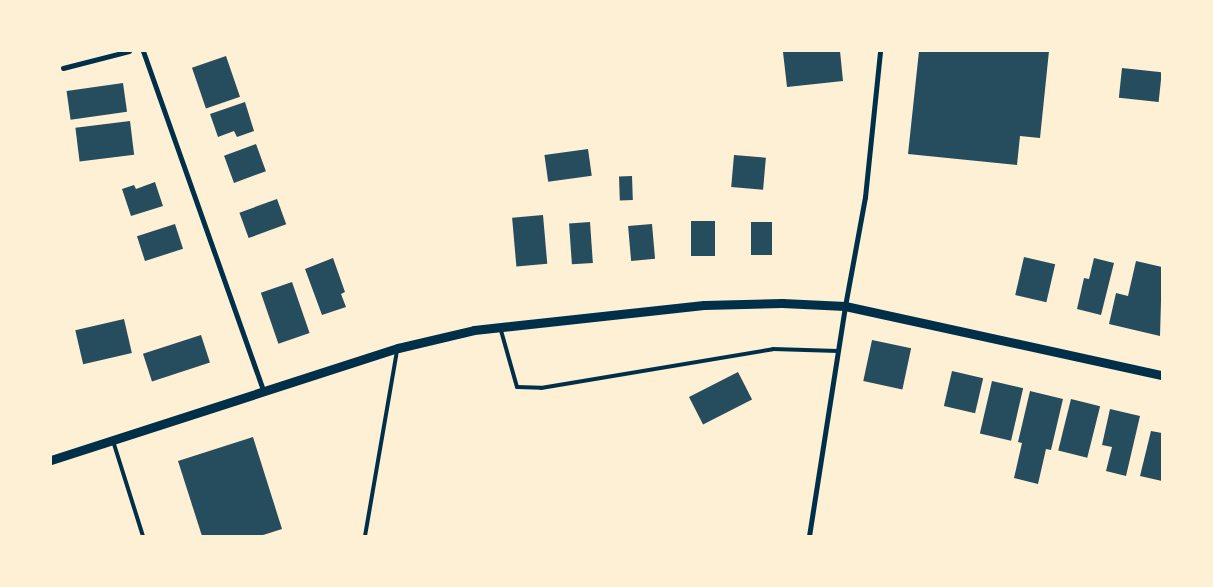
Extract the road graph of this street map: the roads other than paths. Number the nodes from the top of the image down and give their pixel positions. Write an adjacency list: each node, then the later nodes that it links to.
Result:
1 (129, 51): 4 (street)
2 (143, 51): 10 (street)
3 (880, 51): 5 (street)
4 (63, 68)
5 (845, 306): 6 (street); 8 (street); 9 (street)
6 (500, 327): 7 (street); 8 (lane)
7 (398, 348): 10 (street); 14 (lane)
8 (838, 352): 15 (street)
9 (1162, 376)
10 (264, 393): 11 (street)
11 (114, 441): 12 (street); 13 (lane)
12 (51, 460)
13 (143, 536)
14 (365, 536)
15 (809, 536)

